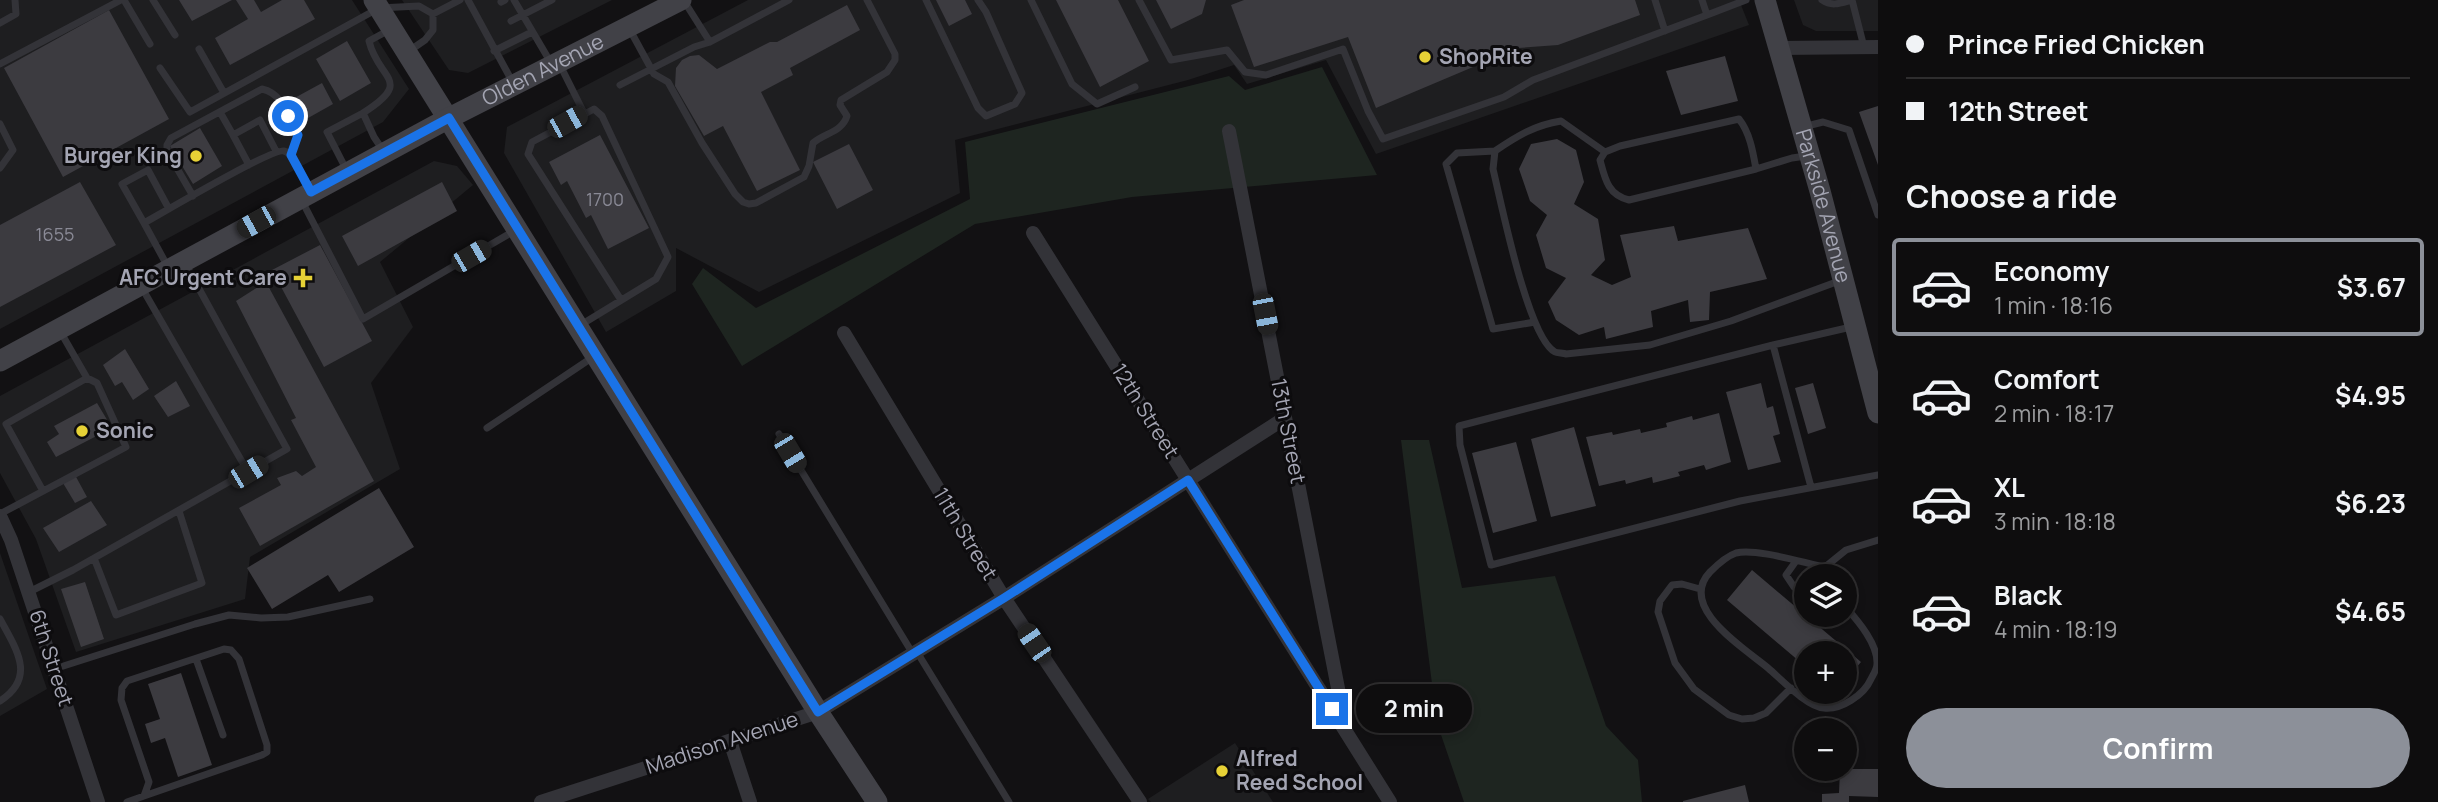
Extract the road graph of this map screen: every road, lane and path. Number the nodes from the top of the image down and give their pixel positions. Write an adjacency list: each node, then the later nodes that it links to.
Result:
1 (15, 0): 26 (lane)
2 (123, 0): 33 (lane); 40 (lane)
3 (153, 0): 31 (lane)
4 (460, 0): 22 (lane)
5 (468, 0): 37 (lane)
6 (514, 0): 24 (lane)
7 (552, 0): 24 (lane)
8 (682, 0): 27 (main road, Olden Avenue); 32 (lane)
9 (789, 0): 32 (lane)
10 (867, 0): 42 (lane)
11 (926, 0): 12 (lane)
12 (978, 0)
13 (1031, 0): 45 (lane)
14 (1139, 0): 29 (lane)
15 (1655, 0): 29 (lane)
16 (1702, 0): 23 (lane)
17 (1746, 0): 23 (lane)
18 (1765, 0): 35 (main road, Parkside Avenue)
19 (1822, 0): 20 (lane)
20 (1852, 0): 34 (lane)
21 (376, 4): 22 (lane); 28 (main road); 46 (lane)
22 (433, 14): 38 (lane)
23 (1707, 15): 29 (lane)
24 (523, 16): 25 (lane); 30 (lane)
25 (511, 22)
26 (0, 23)
27 (628, 26): 39 (main road, Olden Avenue); 42 (lane)
28 (392, 29): 38 (main road); 48 (lane)
29 (1665, 31)
30 (532, 32): 37 (lane); 39 (lane)
31 (174, 35)
32 (710, 42): 42 (lane)
33 (150, 44)
34 (1871, 47): 35 (street)
35 (1780, 48): 52 (main road, Parkside Avenue)
36 (199, 49): 46 (lane)
37 (494, 51): 43 (lane)
38 (407, 52): 50 (main road)
39 (556, 63): 43 (main road, Olden Avenue); 49 (lane)
40 (0, 64)
41 (160, 68): 46 (lane)
42 (651, 69): 44 (lane)
43 (514, 85): 50 (main road, Olden Avenue)
44 (620, 85)
45 (1135, 87)
46 (224, 93)
47 (220, 112): 54 (lane); 59 (lane); 66 (lane)
48 (363, 113): 57 (lane); 64 (lane)
49 (584, 113): 75 (lane); 75 (lane)
50 (449, 118): 57 (main road, Olden Avenue); 70 (main road)
51 (0, 124): 62 (lane)
52 (1802, 127): 60 (main road, Parkside Avenue); 68 (lane)
53 (1229, 131): 86 (street, 13th Street)
54 (233, 135): 55 (lane); 61 (lane)
55 (276, 151): 59 (lane); 61 (lane)
56 (1495, 151): 58 (lane); 76 (lane); 76 (lane)
57 (385, 152): 64 (main road, Olden Avenue)
58 (1605, 152): 63 (lane); 63 (lane)
59 (291, 155): 65 (lane)
60 (1811, 156): 63 (lane); 73 (main road, Parkside Avenue)
61 (249, 165): 66 (lane)
62 (0, 168)
63 (1756, 169)
64 (348, 172): 65 (main road, Olden Avenue)
65 (306, 195): 70 (lane); 72 (main road, Olden Avenue)
66 (192, 196): 67 (lane)
67 (169, 209): 69 (lane); 69 (lane)
68 (1878, 215)
69 (144, 223): 72 (lane)
70 (518, 229): 77 (main road)
71 (1033, 233): 91 (street, 12th Street)
72 (177, 265): 74 (main road, Olden Avenue); 89 (lane)
73 (1843, 279): 76 (lane); 78 (main road, Parkside Avenue)
74 (140, 285): 79 (main road, Olden Avenue); 89 (lane)
75 (621, 300): 77 (lane)
76 (1535, 322)
77 (578, 326): 82 (main road)
78 (1855, 326): 81 (lane); 85 (main road, Parkside Avenue)
79 (59, 329): 83 (main road, Olden Avenue); 84 (lane)
80 (844, 332): 104 (street, 11th Street)
81 (1773, 345): 92 (lane); 92 (lane)
82 (596, 355): 87 (lane); 113 (main road)
83 (0, 361)
84 (87, 378): 93 (lane); 93 (lane)
85 (1878, 413)
86 (1285, 418): 91 (street, Madison Avenue); 114 (street, 13th Street)
87 (487, 428)
88 (779, 434): 108 (lane)
89 (248, 472): 94 (lane)
90 (1878, 475): 92 (lane)
91 (1188, 480): 104 (street, Madison Avenue); 114 (street, 12th Street)
92 (1811, 487)
93 (43, 491): 95 (lane)
94 (179, 510): 97 (lane); 97 (lane)
95 (0, 515): 103 (street, 6th Street)
96 (1878, 540): 100 (lane)
97 (94, 558): 103 (lane)
98 (1796, 561): 99 (lane); 101 (lane); 102 (lane)
99 (1810, 564)
100 (1829, 564)
101 (1794, 587)
102 (1700, 589): 111 (lane); 111 (lane)
103 (29, 592): 110 (street, 6th Street)
104 (1004, 598): 108 (street, Madison Avenue); 125 (street, 11th Street)
105 (370, 599): 110 (lane)
106 (0, 619): 112 (lane)
107 (1857, 623): 111 (lane)
108 (915, 652): 113 (street, Madison Avenue); 124 (lane)
109 (196, 659): 115 (lane); 117 (lane); 117 (lane)
110 (54, 669): 119 (street, 6th Street)
111 (1791, 688)
112 (0, 701)
113 (818, 712): 116 (street, Madison Avenue); 123 (main road)
114 (1346, 732): 126 (street, 12th Street)
115 (223, 735)
116 (730, 740): 118 (street, Madison Avenue); 122 (street)
117 (145, 796): 120 (lane)
118 (558, 799): 121 (street, Madison Avenue)
119 (98, 802)
120 (127, 802)
121 (541, 802)
122 (750, 802)
123 (877, 802)
124 (1009, 802)
125 (1140, 802)
126 (1390, 802)

